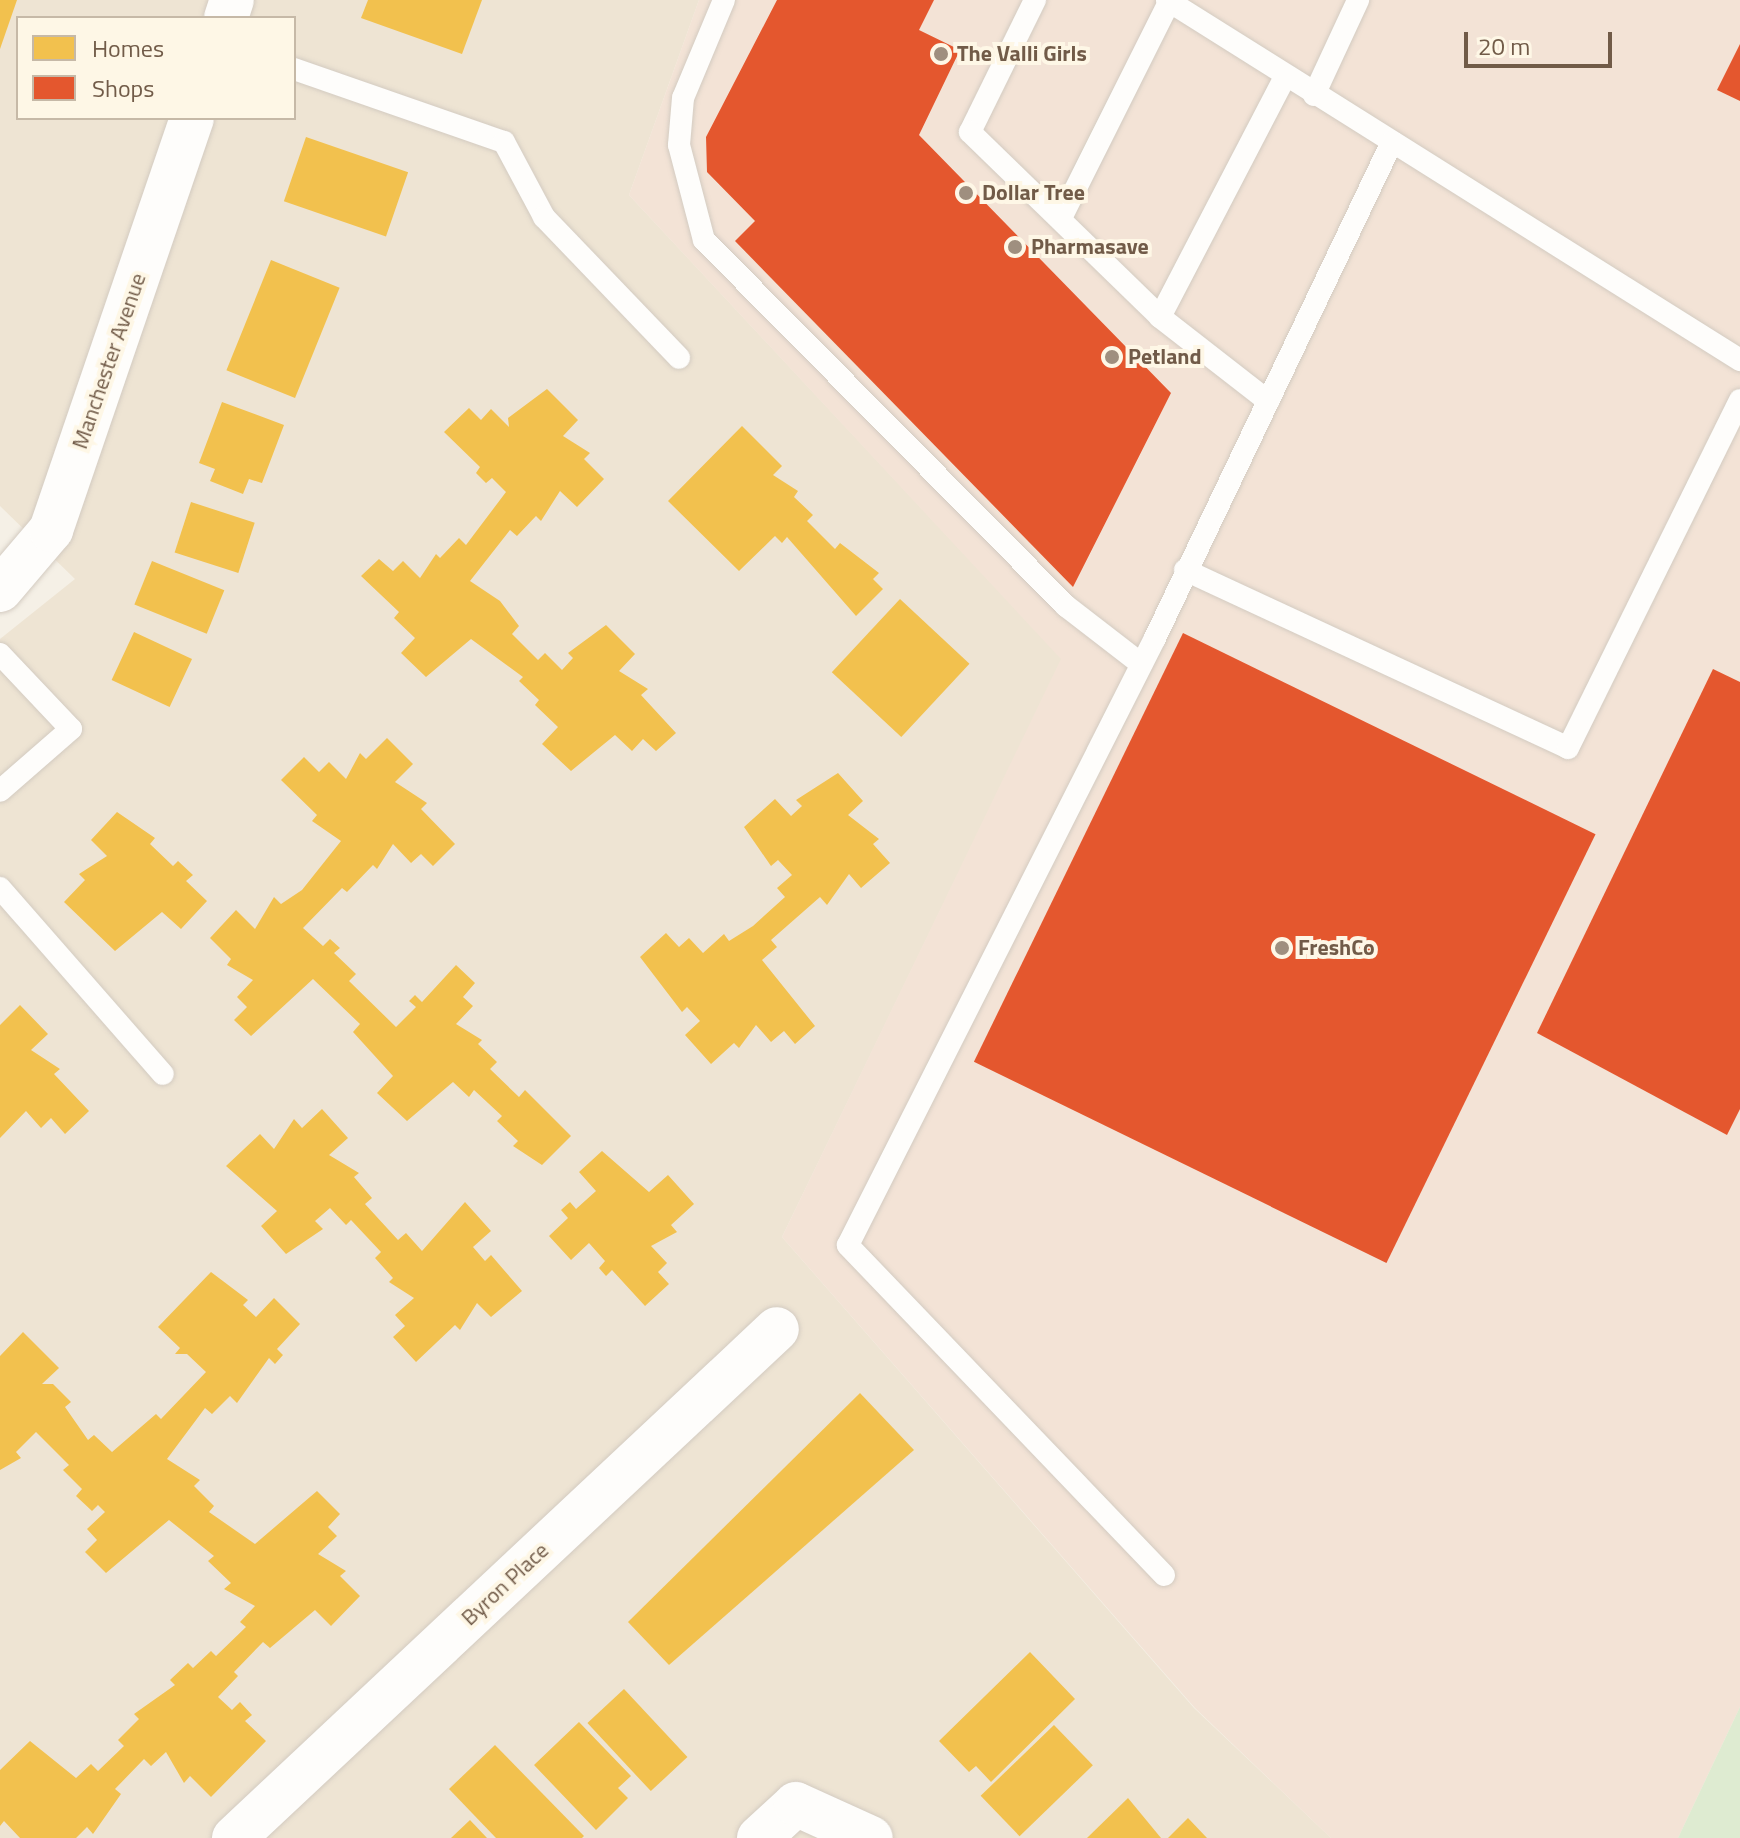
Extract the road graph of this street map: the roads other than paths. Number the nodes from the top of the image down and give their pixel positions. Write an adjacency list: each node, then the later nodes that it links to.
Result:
1 (724, 0): 19 (lane)
2 (1035, 0): 10 (lane)
3 (1358, 0): 7 (lane)
4 (1168, 1): 6 (lane); 10 (lane)
5 (296, 70): 12 (lane)
6 (1285, 77): 7 (lane); 11 (lane)
7 (1314, 95): 9 (lane)
8 (191, 120): 17 (street, Manchester Avenue)
9 (1392, 142): 13 (lane); 15 (lane)
10 (1061, 218): 11 (lane)
11 (1160, 317): 15 (lane)
12 (679, 358)
13 (1740, 360)
14 (1740, 400): 16 (lane)
15 (1268, 401): 16 (lane)
16 (1185, 570): 19 (lane)
17 (0, 590)
18 (0, 654): 20 (lane)
19 (1141, 664): 24 (lane)
20 (0, 791)
21 (0, 888): 22 (lane)
22 (163, 1074)
23 (777, 1329): 25 (street, Byron Place)
24 (1164, 1575)
25 (234, 1838)
26 (759, 1838): 27 (street)
27 (871, 1838)

